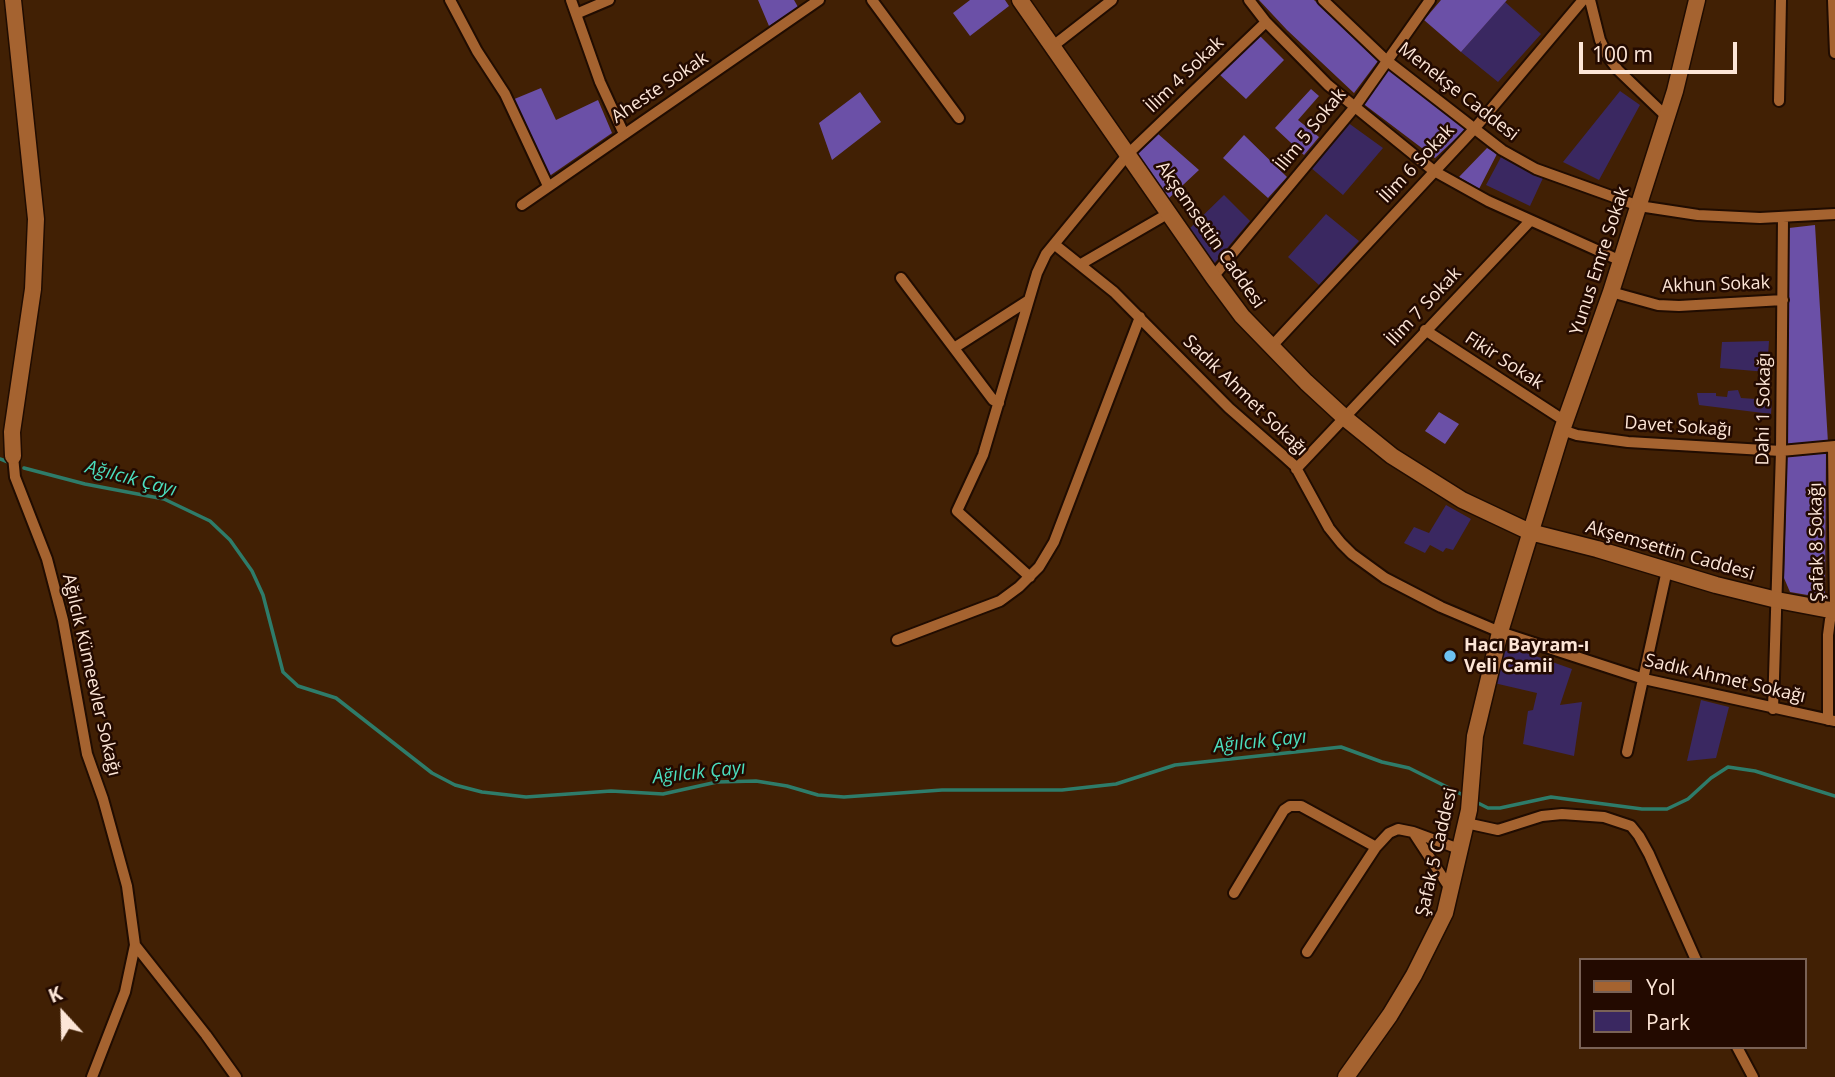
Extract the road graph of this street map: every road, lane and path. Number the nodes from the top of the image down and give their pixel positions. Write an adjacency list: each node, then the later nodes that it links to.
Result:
1 (13, 0): 54 (street)
2 (450, 0): 30 (street)
3 (570, 0): 17 (street)
4 (609, 0): 17 (street)
5 (819, 0): 27 (street, Aheste Sokak)
6 (872, 0): 25 (street)
7 (1020, 0): 19 (street, Akşemsettin Caddesi)
8 (1112, 0): 19 (street)
9 (1249, 0): 18 (street)
10 (1323, 0): 21 (street, Menekşe Caddesi)
11 (1430, 0): 21 (street, İlim 5 Sokak)
12 (1583, 0): 26 (street, İlim 6 Sokak)
13 (1590, 0): 24 (street)
14 (1697, 0): 24 (street, Yunus Emre Sokak)
15 (1781, 0): 22 (street)
16 (1833, 0): 20 (street)
17 (576, 15): 27 (street)
18 (1266, 22): 23 (street); 28 (street, İlim 4 Sokak)
19 (1053, 46): 28 (street, Akşemsettin Caddesi)
20 (1835, 52)
21 (1386, 60): 23 (street, İlim 5 Sokak); 26 (street, Menekşe Caddesi)
22 (1779, 101)
23 (1354, 108): 29 (street); 40 (street, İlim 5 Sokak)
24 (1667, 117): 32 (street, Yunus Emre Sokak)
25 (959, 118)
26 (1475, 128): 29 (street, İlim 6 Sokak); 32 (street, Menekşe Caddesi)
27 (624, 134): 30 (street, Aheste Sokak)
28 (1129, 153): 33 (street, Akşemsettin Caddesi); 37 (street, İlim 4 Sokak)
29 (1434, 171): 36 (street); 47 (street, İlim 6 Sokak)
30 (548, 186): 31 (street, Aheste Sokak)
31 (522, 205)
32 (1639, 206): 35 (street, Menekşe Caddesi); 38 (street, Yunus Emre Sokak)
33 (1169, 213): 39 (street); 40 (street, Akşemsettin Caddesi)
34 (1835, 214): 35 (street, Menekşe Caddesi)
35 (1783, 218): 44 (street, Dahi 1 Sokağı)
36 (1530, 221): 38 (street); 46 (street, İlim 7 Sokak)
37 (1054, 244): 39 (street, Sadık Ahmet Sokağı); 43 (street, İlim 4 Sokak)
38 (1621, 261): 42 (street, Yunus Emre Sokak)
39 (1081, 264): 45 (street, Sadık Ahmet Sokağı)
40 (1213, 277): 47 (street, Akşemsettin Caddesi)
41 (901, 278): 48 (street)
42 (1611, 292): 44 (street, Akhun Sokak); 51 (street, Yunus Emre Sokak)
43 (1029, 300): 48 (street); 49 (street, İlim 4 Sokak)
44 (1783, 300): 53 (street, Dahi 1 Sokağı)
45 (1140, 317): 55 (street, Sadık Ahmet Sokağı); 58 (street)
46 (1425, 330): 50 (street, İlim 7 Sokak); 51 (street, Fikir Sokak)
47 (1271, 347): 50 (street, Akşemsettin Caddesi)
48 (954, 348): 49 (street)
49 (999, 403): 58 (street, İlim 4 Sokak)
50 (1345, 418): 55 (street, İlim 7 Sokak); 56 (street, Akşemsettin Caddesi)
51 (1563, 425): 53 (street, Davet Sokağı); 56 (street, Yunus Emre Sokak)
52 (1834, 447): 53 (street, Davet Sokağı); 60 (street, Şafak 8 Sokağı)
53 (1781, 451): 59 (street, Dahi 1 Sokağı)
54 (13, 456): 73 (street, Ağılcık Kümeevler Sokağı)
55 (1296, 469): 61 (street, Sadık Ahmet Sokağı)
56 (1530, 532): 57 (street, Akşemsettin Caddesi); 61 (street, Şafak 5 Caddesi)
57 (1667, 570): 59 (street, Akşemsettin Caddesi); 63 (street)
58 (1030, 578): 62 (street)
59 (1777, 600): 60 (street, Akşemsettin Caddesi); 64 (street, Dahi 1 Sokağı)
60 (1835, 611): 65 (street, Şafak 8 Sokağı)
61 (1500, 632): 63 (street, Sadık Ahmet Sokağı); 67 (street, Şafak 5 Caddesi)
62 (897, 640)
63 (1644, 679): 64 (street, Sadık Ahmet Sokağı); 66 (street)
64 (1773, 709): 65 (street, Sadık Ahmet Sokağı)
65 (1832, 720)
66 (1627, 752)
67 (1466, 823): 70 (street, Şafak 5 Caddesi); 75 (street)
68 (1413, 832): 69 (street); 70 (street); 71 (street)
69 (1376, 847): 72 (street); 74 (street)
70 (1460, 849): 71 (street, Şafak 5 Caddesi)
71 (1451, 890): 79 (street, Şafak 5 Caddesi)
72 (1234, 893)
73 (135, 945): 77 (street, Ağılcık Kümeevler Sokağı); 78 (street)
74 (1307, 952)
75 (1695, 958)
76 (1738, 1049): 80 (street)
77 (92, 1077)
78 (236, 1077)
79 (1346, 1077)
80 (1753, 1077)

